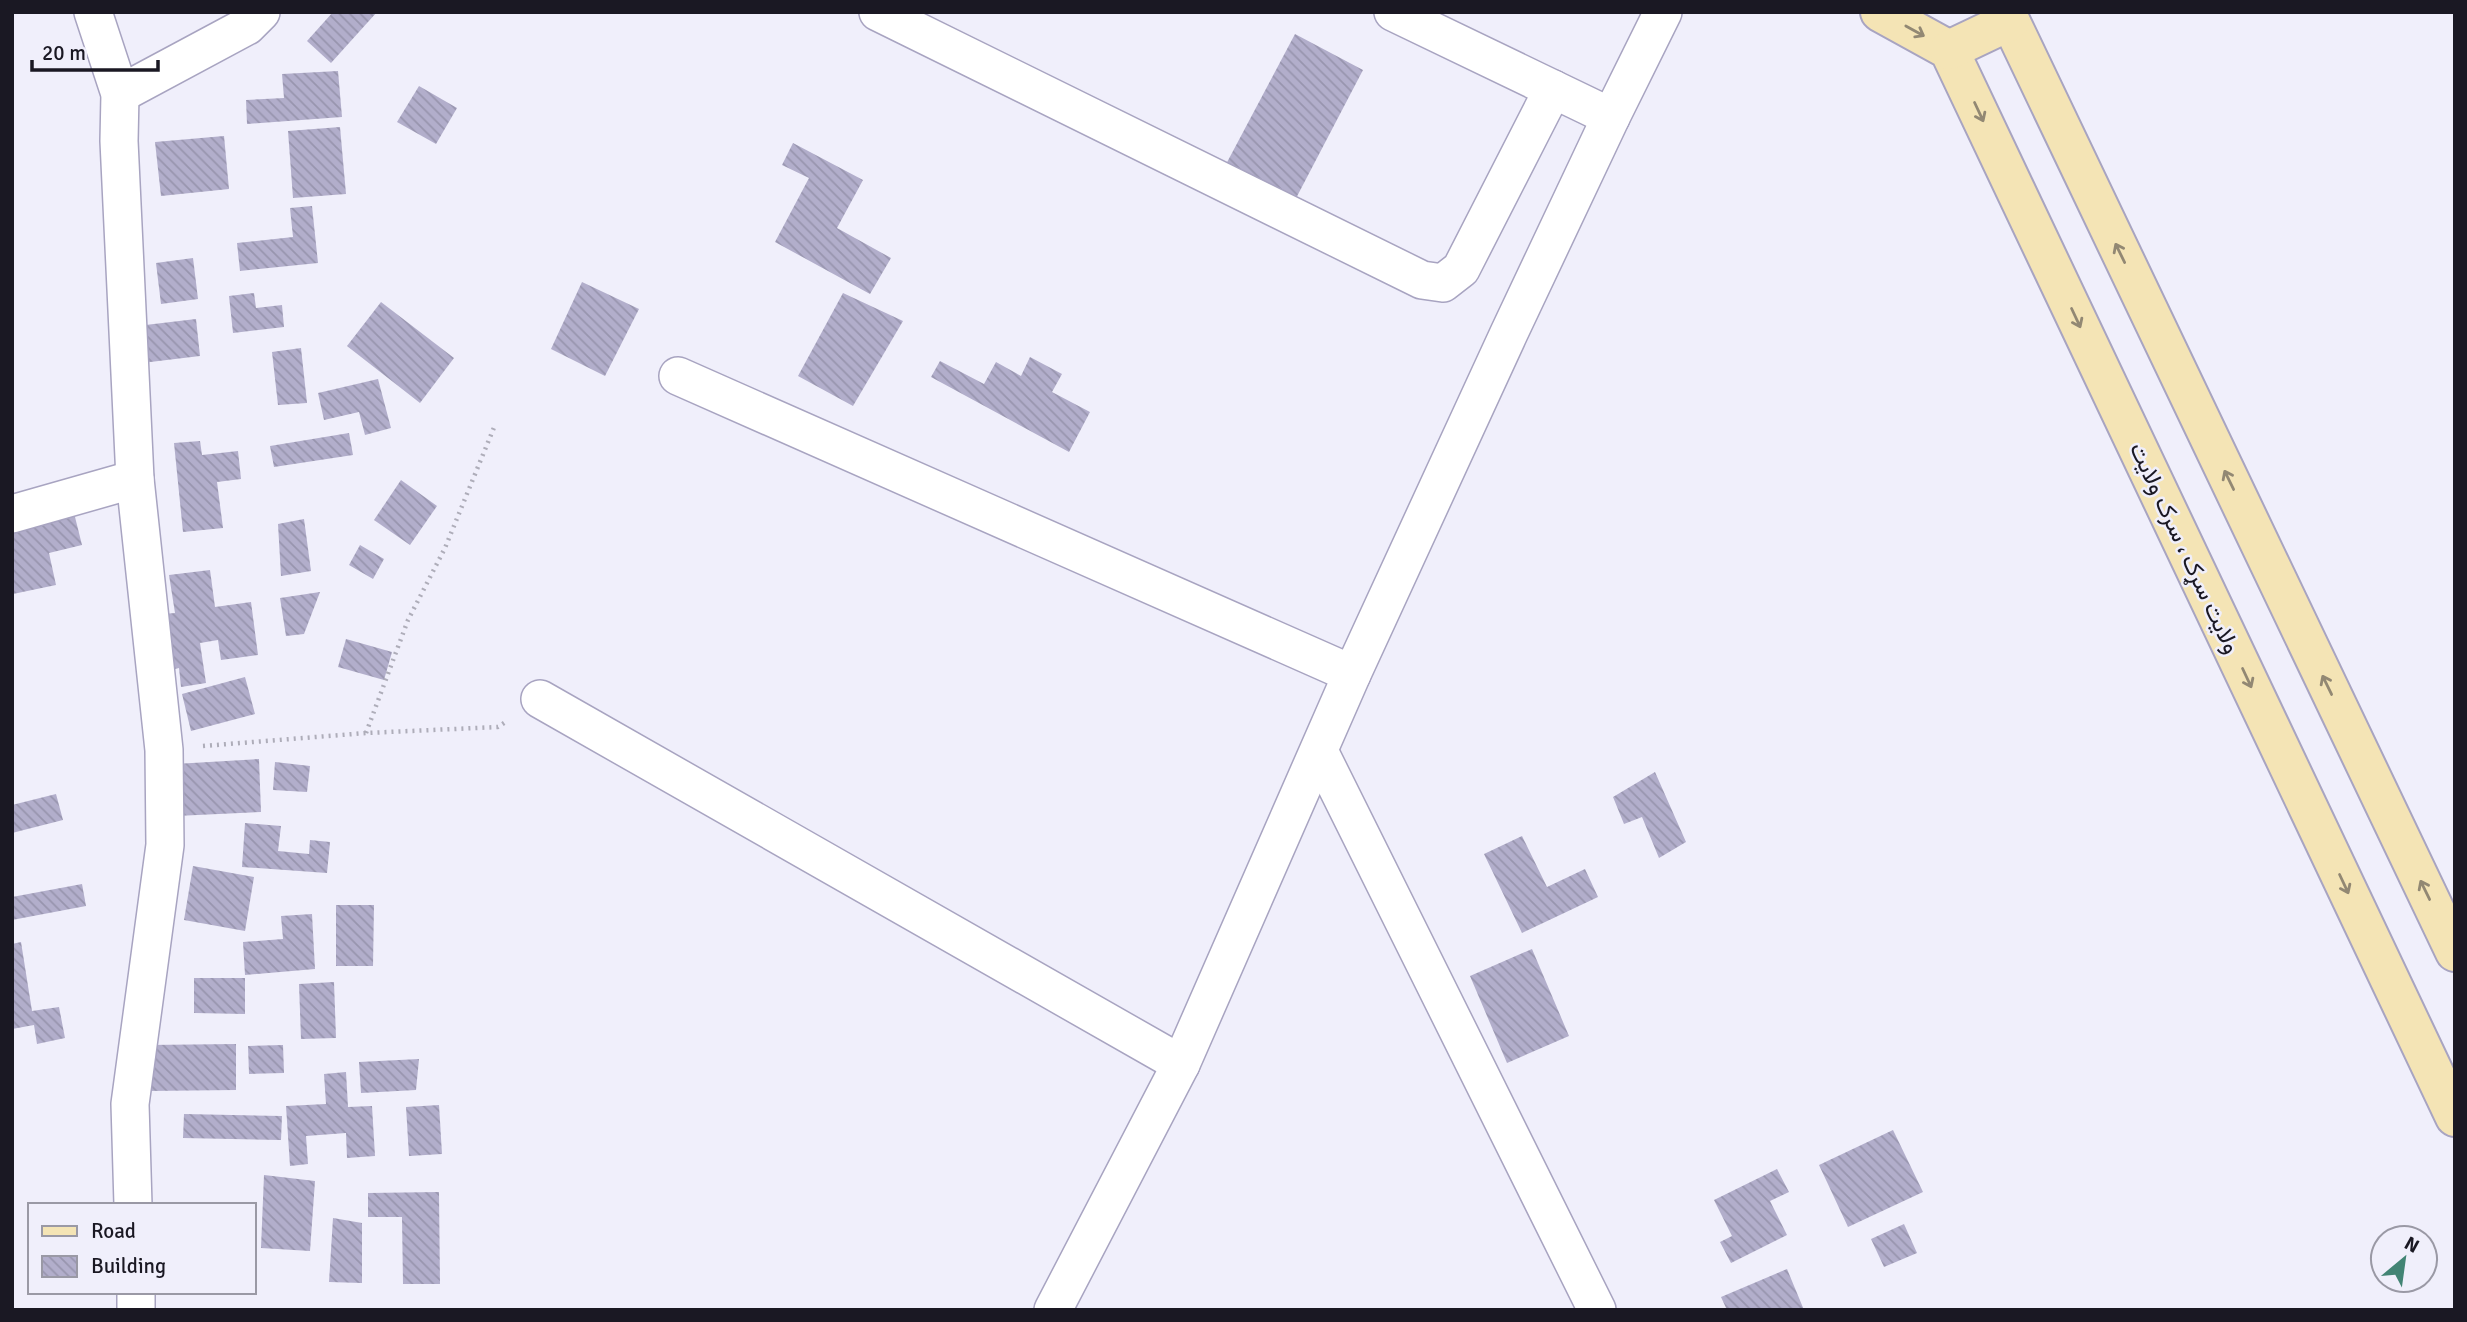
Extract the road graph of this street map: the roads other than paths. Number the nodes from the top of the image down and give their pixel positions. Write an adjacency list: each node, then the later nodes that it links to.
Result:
1 (93, 12): 10 (street)
2 (261, 12): 10 (street)
3 (878, 12): 9 (street)
4 (1393, 12): 9 (street)
5 (1663, 12): 11 (street)
6 (1880, 12): 8 (main road, one-way to 8)
7 (2008, 16): 8 (main road); 18 (main road, one-way to 7)
8 (1950, 50): 20 (main road, ولایت سړک ، سرک ولایت, one-way to 20)
9 (1553, 89): 11 (street)
10 (120, 94): 13 (street)
11 (1611, 117): 15 (street)
12 (678, 376): 15 (street)
13 (135, 479): 14 (street); 21 (street)
14 (12, 514)
15 (1352, 674): 17 (street)
16 (540, 699): 19 (street)
17 (1319, 751): 19 (street); 23 (street)
18 (2455, 952)
19 (1181, 1064): 22 (street)
20 (2455, 1117)
21 (133, 1203)
22 (1067, 1300)
23 (1597, 1310)

